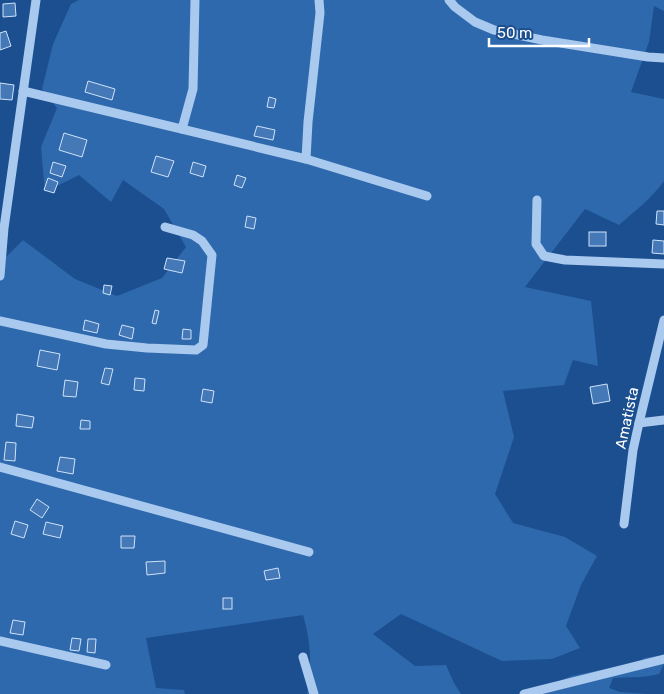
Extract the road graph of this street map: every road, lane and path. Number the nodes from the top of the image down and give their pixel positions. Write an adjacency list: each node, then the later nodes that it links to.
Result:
1 (36, 0): 6 (street)
2 (195, 0): 7 (street)
3 (319, 0): 8 (street)
4 (449, 0): 5 (street)
5 (664, 58)
6 (23, 91): 7 (street); 13 (street)
7 (182, 129): 8 (street)
8 (306, 159): 9 (street)
9 (427, 196)
10 (537, 200): 12 (street)
11 (165, 227): 15 (street)
12 (664, 264)
13 (0, 276)
14 (664, 320): 17 (street, Amatista)
15 (0, 321)
16 (664, 420): 17 (street)
17 (639, 422): 19 (street, Amatista)
18 (0, 466): 20 (street)
19 (624, 524)
20 (309, 552)
21 (0, 641): 24 (street)
22 (303, 657): 25 (street)
23 (664, 659): 26 (street)
24 (106, 665)
25 (314, 694)
26 (524, 694)

